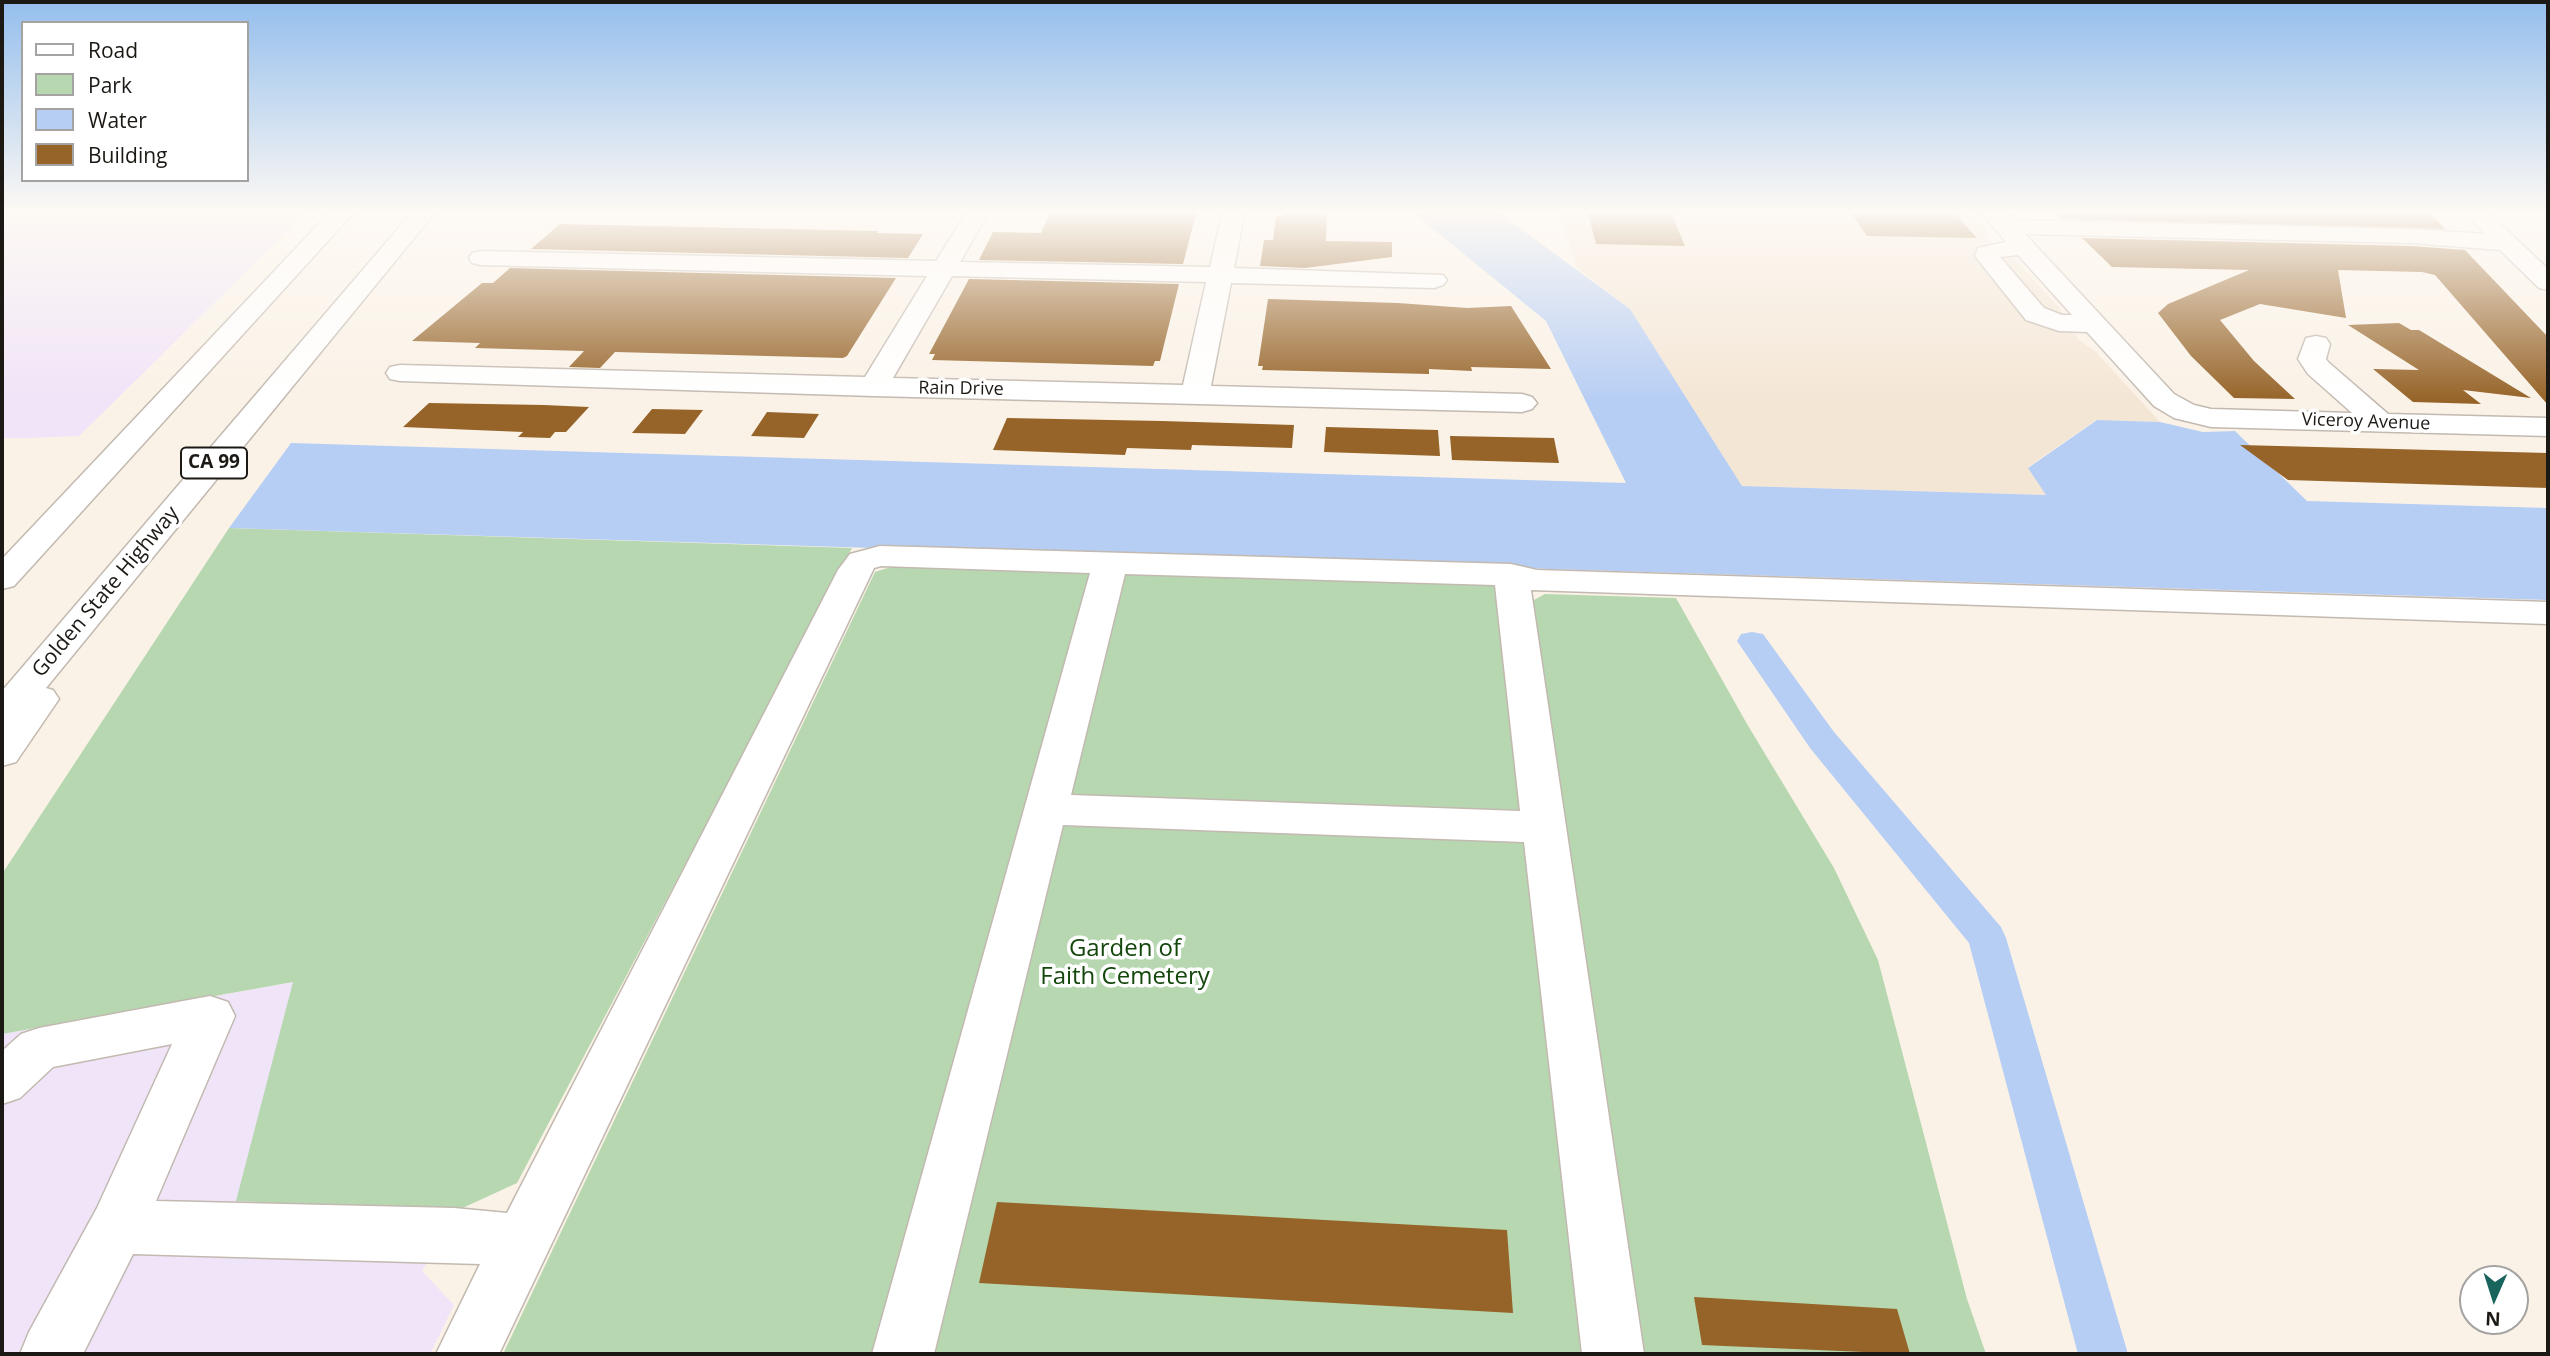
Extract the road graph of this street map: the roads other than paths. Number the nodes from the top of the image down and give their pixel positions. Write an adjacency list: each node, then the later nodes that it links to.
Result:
1 (286, 273): 18 (main road)
2 (373, 273): 17 (main road, Golden State Highway / CA 99)
3 (941, 273): 12 (main road)
4 (1140, 273): 7 (main road)
5 (2001, 273): 9 (main road)
6 (2048, 273): 9 (main road)
7 (1219, 275): 8 (main road); 13 (main road)
8 (1434, 280)
9 (2094, 324): 15 (main road, Viceroy Avenue)
10 (2316, 344): 15 (main road)
11 (400, 373): 12 (main road, Rain Drive)
12 (873, 387): 13 (main road, Rain Drive)
13 (1195, 394): 14 (main road, Rain Drive)
14 (1522, 403)
15 (2380, 422): 16 (main road, Viceroy Avenue)
16 (2548, 427)
17 (179, 504): 24 (main road, Golden State Highway / CA 99); 25 (main road)
18 (68, 509): 20 (main road); 22 (main road)
19 (1110, 563): 21 (main road); 26 (main road); 30 (main road)
20 (2, 570)
21 (1511, 575): 23 (main road); 27 (main road)
22 (2, 579)
23 (2548, 613)
24 (2, 716)
25 (2, 752)
26 (1045, 809): 27 (main road); 33 (main road)
27 (1544, 827): 34 (main road)
28 (2, 1082): 29 (main road)
29 (117, 1227): 30 (main road); 31 (main road)
30 (521, 1241): 32 (main road)
31 (51, 1354)
32 (467, 1354)
33 (903, 1354)
34 (1613, 1354)

